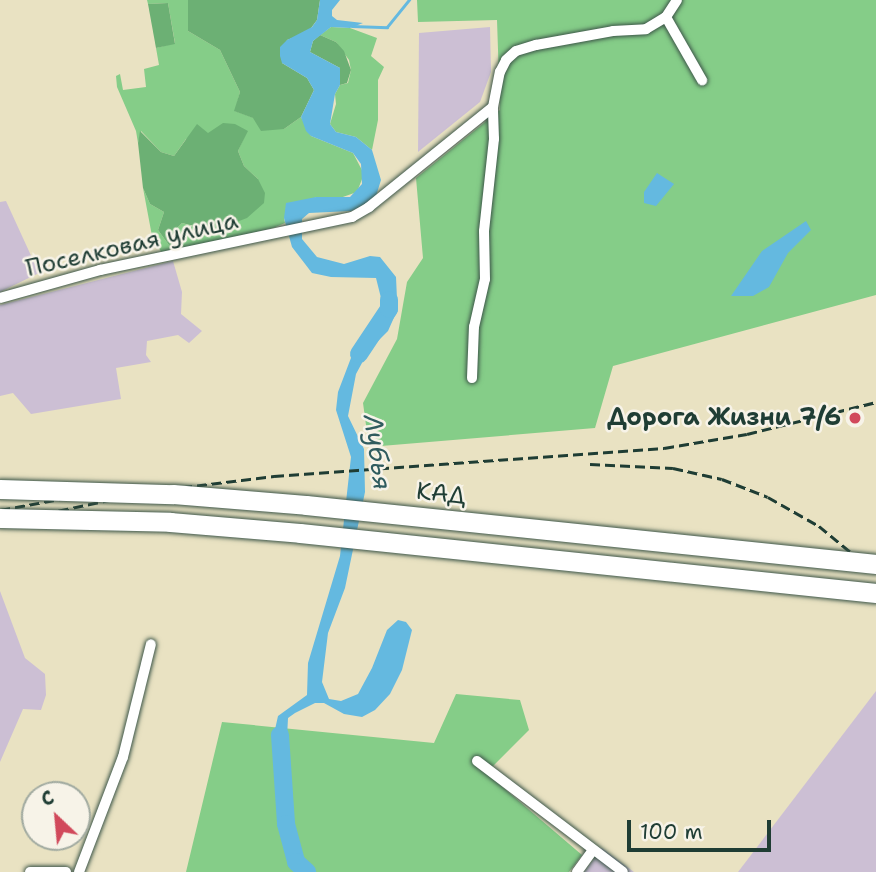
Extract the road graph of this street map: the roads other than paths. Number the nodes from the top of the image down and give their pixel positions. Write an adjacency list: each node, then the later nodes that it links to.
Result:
1 (677, 0): 2 (street)
2 (666, 17): 3 (street); 4 (street)
3 (702, 80)
4 (493, 107): 5 (street, Поселковая улица); 6 (street)
5 (0, 298)
6 (472, 378)
7 (0, 489): 9 (highway, КАД, bridge)
8 (0, 518): 10 (highway, bridge)
9 (876, 564)
10 (876, 593)
11 (151, 644): 16 (street)
12 (477, 761): 13 (street)
13 (592, 851): 17 (street); 18 (street)
14 (30, 872): 15 (street)
15 (66, 872)
16 (79, 872)
17 (577, 872)
18 (623, 872)

